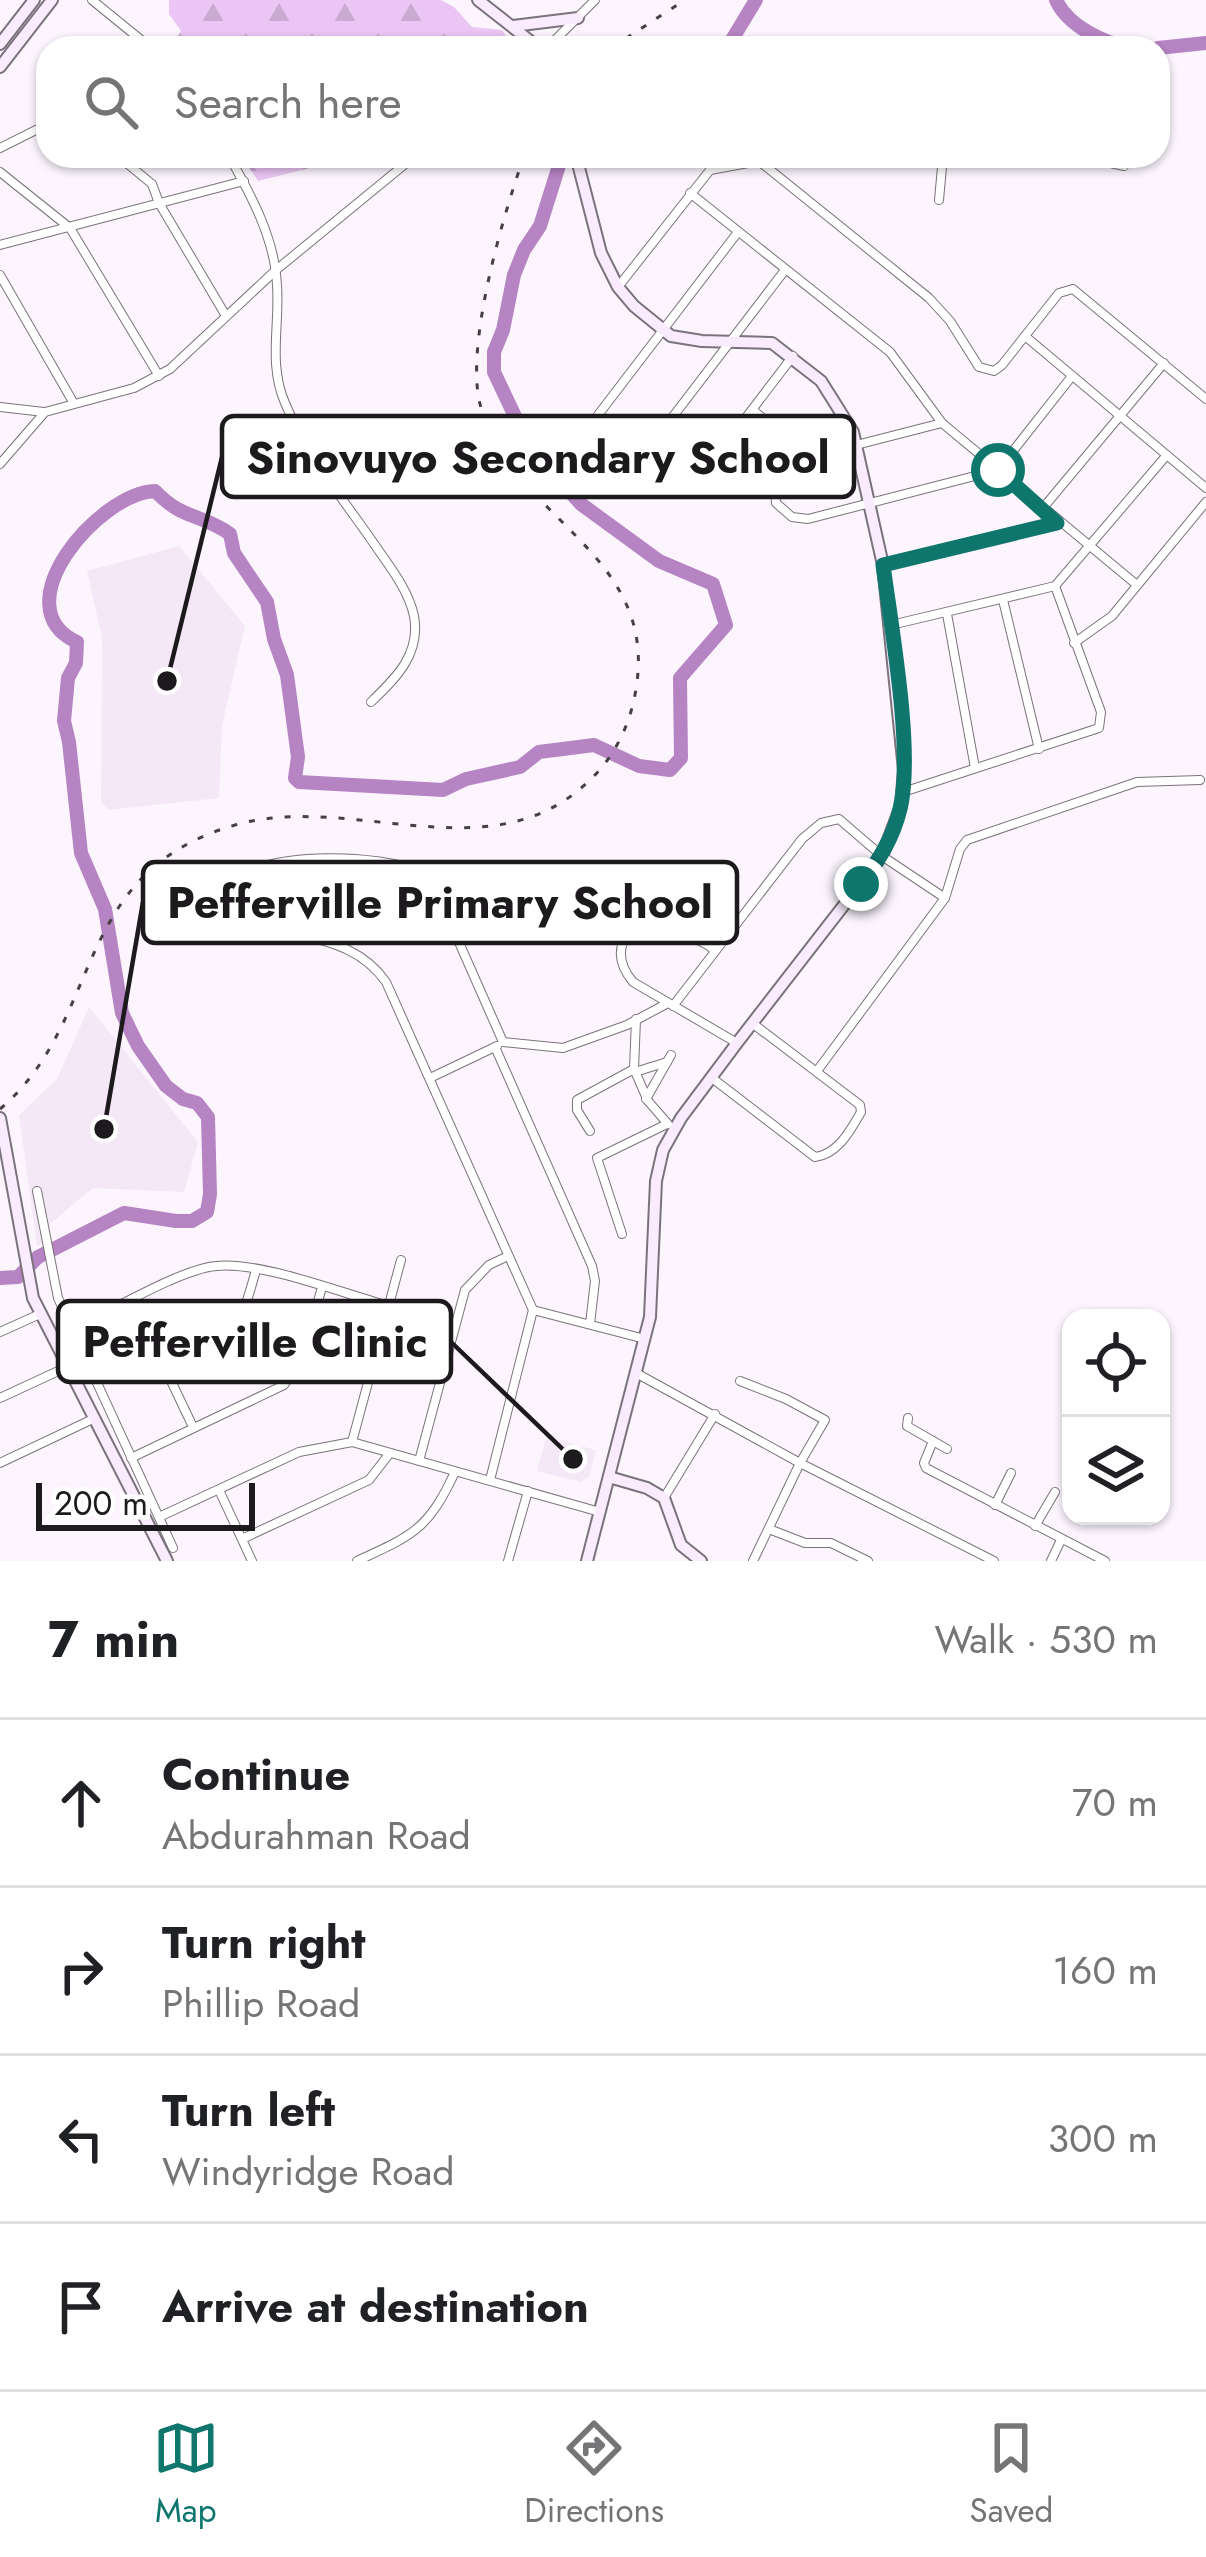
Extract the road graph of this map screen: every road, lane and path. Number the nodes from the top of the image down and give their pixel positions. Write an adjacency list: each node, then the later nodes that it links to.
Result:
1 (34, 0): 11 (street)
2 (52, 0): 12 (street)
3 (92, 0): 8 (street)
4 (478, 0): 7 (street)
5 (595, 0): 6 (street)
6 (578, 18): 7 (street); 10 (street)
7 (513, 26): 9 (street)
8 (136, 36)
9 (527, 36)
10 (557, 36)
11 (1, 42)
12 (0, 67)
13 (36, 130): 14 (street)
14 (0, 148)
15 (133, 168): 26 (street)
16 (236, 168): 23 (street)
17 (400, 168): 31 (street)
18 (578, 168): 33 (street)
19 (718, 168): 24 (street)
20 (772, 168): 36 (street)
21 (942, 168): 25 (street)
22 (0, 172): 27 (street)
23 (244, 181): 26 (street); 31 (street)
24 (690, 193): 28 (street); 33 (street)
25 (939, 200)
26 (159, 203): 27 (street); 34 (street)
27 (70, 228): 29 (street); 40 (street)
28 (738, 232): 30 (street); 35 (street)
29 (0, 245)
30 (785, 270): 37 (street); 49 (street)
31 (276, 271): 34 (street); 70 (street)
32 (0, 275): 43 (street)
33 (618, 287): 35 (street)
34 (226, 316): 40 (street)
35 (660, 331): 37 (street); 47 (street)
36 (1024, 336): 39 (street); 41 (street)
37 (726, 343): 38 (street); 55 (street)
38 (793, 356): 45 (street); 50 (street)
39 (1164, 362): 42 (street); 48 (street)
40 (159, 376): 43 (street)
41 (1072, 376): 48 (street); 54 (street)
42 (1206, 399)
43 (73, 402): 46 (street)
44 (0, 407): 46 (street)
45 (753, 410): 52 (street); 56 (street)
46 (45, 412): 53 (street)
47 (598, 415)
48 (1119, 416): 51 (street); 60 (street)
49 (942, 423): 50 (street); 54 (street)
50 (856, 444): 52 (street); 59 (street)
51 (1166, 456): 57 (street); 62 (street)
52 (797, 459): 59 (street)
53 (0, 464)
54 (998, 470): 59 (street); 60 (street)
55 (626, 478)
56 (693, 487)
57 (1206, 488)
58 (1206, 502): 64 (street)
59 (871, 503): 63 (street)
60 (1043, 508): 61 (street)
61 (1057, 523): 62 (street); 63 (street)
62 (1089, 547): 64 (street); 65 (street)
63 (883, 565): 68 (street)
64 (1138, 585): 69 (street)
65 (1055, 586): 66 (street); 69 (street)
66 (1003, 600): 67 (street); 71 (street)
67 (947, 614): 68 (street); 72 (street)
68 (891, 625): 74 (street)
69 (1074, 643): 71 (street)
70 (371, 702)
71 (1040, 749): 72 (street)
72 (975, 768): 74 (street)
73 (1200, 780): 76 (street)
74 (903, 792): 75 (street)
75 (882, 856): 76 (street); 77 (street); 80 (street)
76 (945, 898): 84 (street)
77 (714, 950): 78 (street); 78 (street)
78 (670, 1004): 79 (street); 81 (street)
79 (636, 1019): 82 (street); 83 (street)
80 (752, 1023): 81 (street); 84 (street)
81 (736, 1043): 86 (street)
82 (500, 1044): 85 (street); 85 (street); 101 (street)
83 (634, 1070): 87 (street); 87 (street); 90 (street)
84 (818, 1071): 86 (street)
85 (430, 1078): 93 (street)
86 (712, 1078): 89 (street)
87 (646, 1099): 89 (street)
88 (1, 1124): 100 (street)
89 (670, 1126): 92 (street); 105 (street)
90 (590, 1131)
91 (37, 1191): 102 (street)
92 (622, 1234)
93 (508, 1256): 99 (street); 120 (street)
94 (401, 1260): 98 (street)
95 (256, 1270): 96 (street); 97 (street); 107 (street)
96 (322, 1287): 98 (street); 114 (street)
97 (133, 1301): 102 (street); 107 (street)
98 (389, 1306): 116 (street)
99 (533, 1310): 101 (street); 126 (street)
100 (40, 1313): 103 (street); 104 (street)
101 (590, 1324): 105 (street)
102 (72, 1330): 104 (street); 119 (street)
103 (0, 1332)
104 (54, 1338): 106 (street)
105 (645, 1339): 108 (street)
106 (70, 1366): 110 (street); 112 (street)
107 (164, 1366): 114 (street)
108 (634, 1373): 111 (street); 125 (street)
109 (740, 1381): 121 (street)
110 (0, 1398)
111 (715, 1414): 121 (street); 130 (street)
112 (96, 1418): 122 (street); 140 (street)
113 (908, 1418): 115 (street)
114 (193, 1427): 119 (street)
115 (933, 1441): 117 (street); 131 (street)
116 (352, 1442): 118 (street); 127 (street)
117 (947, 1449)
118 (390, 1453): 120 (street); 136 (street)
119 (131, 1457): 133 (street)
120 (419, 1461): 123 (street)
121 (800, 1462): 135 (street); 147 (street)
122 (0, 1463)
123 (455, 1472): 126 (street); 142 (street)
124 (1011, 1473): 131 (street)
125 (609, 1478): 130 (street); 132 (street)
126 (490, 1480): 128 (street)
127 (219, 1490): 133 (street); 136 (street)
128 (528, 1491): 132 (street); 143 (street)
129 (1055, 1492): 134 (street)
130 (664, 1498): 139 (street)
131 (995, 1505): 134 (street)
132 (600, 1512): 144 (street)
133 (159, 1517): 138 (street)
134 (1035, 1526): 137 (street)
135 (769, 1529): 145 (street); 146 (street)
136 (242, 1539): 141 (street)
137 (1061, 1540): 148 (street); 149 (street)
138 (172, 1547)
139 (694, 1560)
140 (167, 1561)
141 (252, 1561)
142 (357, 1561)
143 (508, 1561)
144 (587, 1561)
145 (753, 1561)
146 (868, 1561)
147 (994, 1561)
148 (1051, 1561)
149 (1105, 1561)

